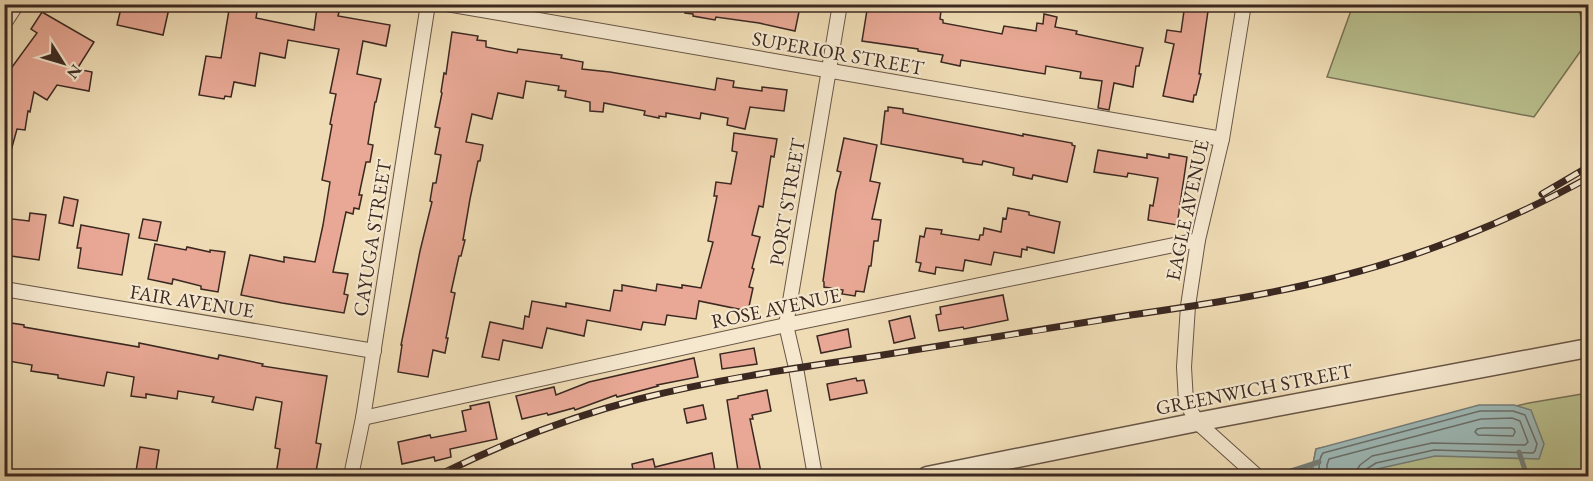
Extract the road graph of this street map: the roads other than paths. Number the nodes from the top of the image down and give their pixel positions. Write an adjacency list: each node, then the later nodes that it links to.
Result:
1 (17, 4): 6 (street)
2 (428, 4): 13 (street, CAYUGA STREET)
3 (447, 4): 7 (street, SUPERIOR STREET)
4 (840, 4): 7 (street, PORT STREET)
5 (1244, 4): 8 (street, EAGLE AVENUE)
6 (4, 24)
7 (828, 71): 8 (street, SUPERIOR STREET); 11 (street, PORT STREET)
8 (1222, 139): 9 (street, EAGLE AVENUE)
9 (1198, 240): 11 (street, ROSE AVENUE); 15 (street, EAGLE AVENUE)
10 (4, 289): 13 (street, FAIR AVENUE)
11 (786, 325): 14 (street, ROSE AVENUE); 17 (street, PORT STREET)
12 (1588, 348): 15 (street, GREENWICH STREET)
13 (374, 351): 14 (street, CAYUGA STREET)
14 (363, 418): 16 (street, CAYUGA STREET)
15 (1197, 423): 18 (street, GREENWICH STREET); 19 (street)
16 (351, 477)
17 (814, 477)
18 (927, 477)
19 (1257, 477)

